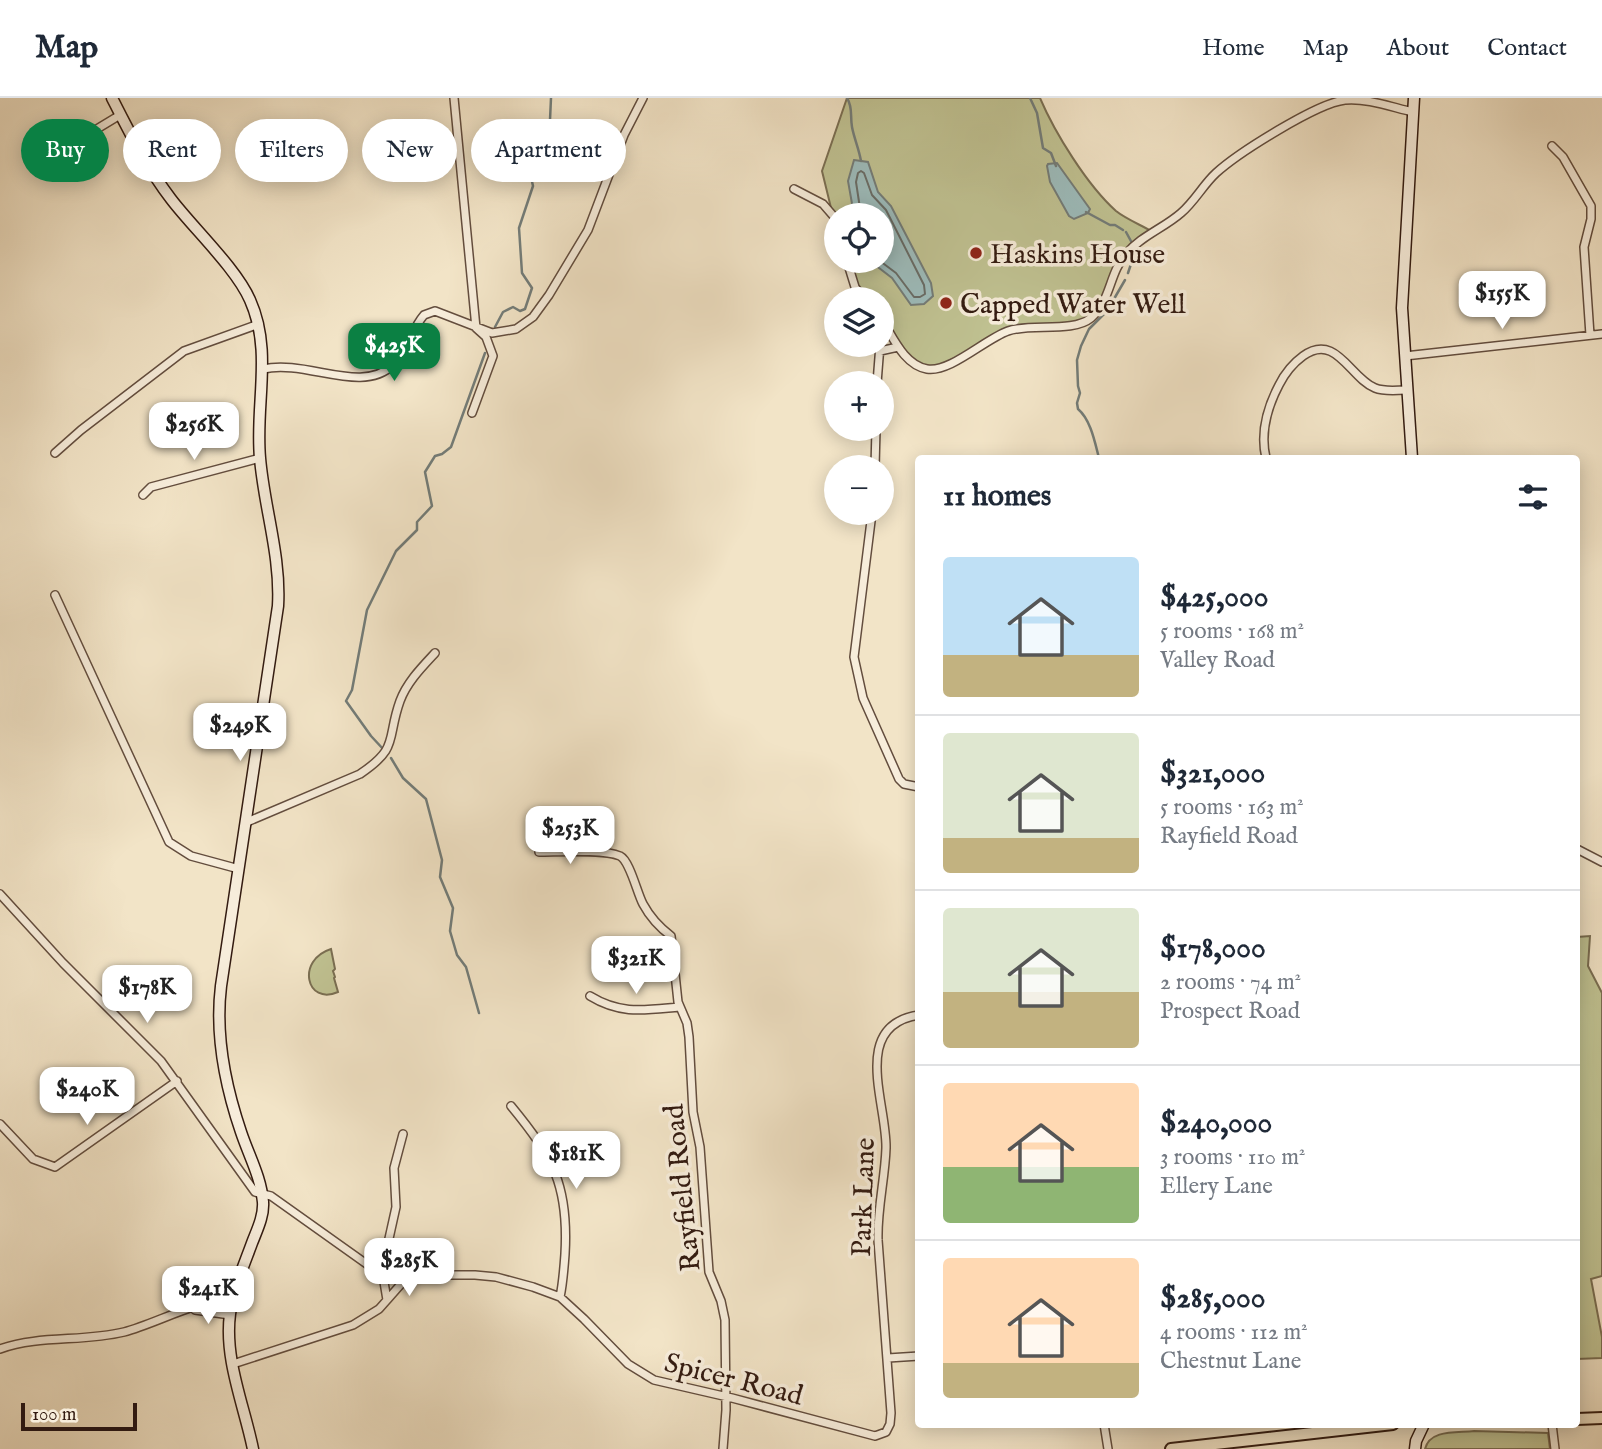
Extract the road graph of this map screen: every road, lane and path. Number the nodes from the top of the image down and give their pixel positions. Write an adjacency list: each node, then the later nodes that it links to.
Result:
1 (112, 98): 6 (street)
2 (454, 98): 12 (street)
3 (643, 98): 12 (street)
4 (1414, 98): 5 (street)
5 (1413, 112): 17 (street); 18 (street)
6 (120, 115): 7 (street); 11 (street)
7 (109, 122)
8 (1552, 146): 14 (street)
9 (794, 188): 10 (street)
10 (824, 205)
11 (259, 324): 19 (street); 22 (street)
12 (476, 328): 19 (street); 21 (street)
13 (1602, 334): 14 (street)
14 (1590, 335): 18 (street)
15 (894, 340): 17 (street)
16 (894, 347): 17 (street)
17 (898, 347)
18 (1405, 356): 20 (street)
19 (263, 369): 25 (street)
20 (1407, 390): 23 (street); 24 (street)
21 (472, 413)
22 (55, 453)
23 (1266, 455)
24 (1412, 455)
25 (260, 458): 26 (street); 31 (street)
26 (143, 495)
27 (871, 525): 30 (street)
28 (55, 595): 35 (street)
29 (435, 653): 31 (street)
30 (915, 786)
31 (247, 822): 35 (street)
32 (1580, 851): 34 (street)
33 (539, 852): 38 (street, Rayfield Road)
34 (1602, 862)
35 (239, 869): 44 (street)
36 (0, 894): 40 (street, Spicer Road)
37 (590, 996): 38 (street)
38 (679, 1007): 56 (street, Rayfield Road)
39 (915, 1016): 54 (street, Park Lane)
40 (177, 1081): 42 (street); 44 (street, Spicer Road)
41 (511, 1106): 47 (street)
42 (0, 1124)
43 (404, 1135): 45 (street)
44 (262, 1194): 45 (street, Spicer Road); 48 (street)
45 (382, 1270): 46 (street, Spicer Road); 49 (street)
46 (409, 1275): 47 (street, Spicer Road); 49 (street)
47 (560, 1297): 56 (street, Spicer Road)
48 (233, 1300): 50 (street); 51 (street)
49 (387, 1300): 55 (street)
50 (191, 1309): 51 (street); 52 (street)
51 (230, 1315): 55 (street)
52 (0, 1349)
53 (915, 1356): 54 (street)
54 (888, 1359): 63 (street, Park Lane)
55 (233, 1364): 64 (street)
56 (725, 1396): 63 (street, Spicer Road); 65 (street, Rayfield Road)
57 (1602, 1418): 58 (main road)
58 (1580, 1419)
59 (1105, 1428): 66 (street)
60 (1357, 1428): 67 (main road)
61 (1421, 1428): 68 (street)
62 (1552, 1428): 69 (street)
63 (875, 1436)
64 (253, 1449)
65 (723, 1449)
66 (1108, 1449)
67 (1171, 1449)
68 (1415, 1449)
69 (1555, 1449)

